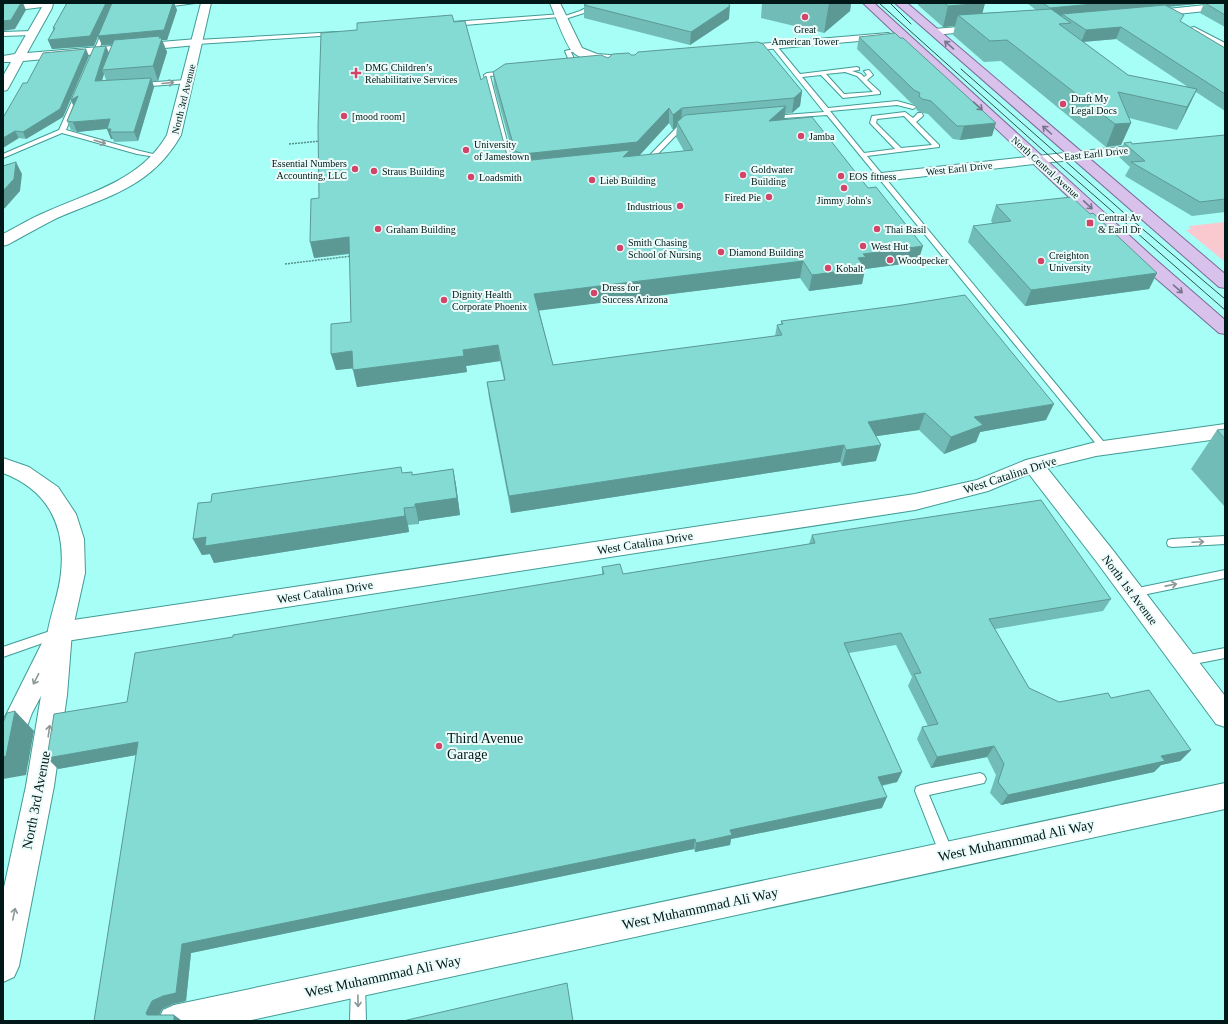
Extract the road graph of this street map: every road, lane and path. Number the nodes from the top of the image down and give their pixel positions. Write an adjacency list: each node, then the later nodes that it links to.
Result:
1 (48, 3): 15 (street); 23 (street)
2 (193, 3): 13 (lane)
3 (206, 3): 26 (street, North 3rd Avenue)
4 (555, 3): 18 (street)
5 (600, 3): 18 (lane)
6 (868, 3): 25 (main road, North Central Avenue)
7 (900, 3): 22 (main road)
8 (907, 3): 9 (lane)
9 (917, 3)
10 (1148, 3): 16 (street)
11 (1222, 3): 14 (lane)
12 (117, 4): 30 (lane)
13 (173, 5)
14 (1225, 6): 16 (street)
15 (3, 8)
16 (1164, 12): 17 (street); 28 (street)
17 (1140, 14)
18 (561, 16): 19 (lane); 31 (street)
19 (444, 24)
20 (991, 27): 22 (street)
21 (341, 32): 26 (lane)
22 (934, 32): 60 (main road, one-way to 22)
23 (32, 33): 24 (lane); 32 (street)
24 (3, 34)
25 (904, 35): 27 (street); 63 (main road, North Central Avenue, one-way to 63)
26 (197, 42): 30 (street); 45 (street, North 3rd Avenue)
27 (774, 46): 29 (street); 42 (lane)
28 (1223, 46)
29 (728, 49)
30 (96, 50): 32 (street); 36 (lane)
31 (577, 50): 34 (street); 35 (lane)
32 (20, 56): 33 (street); 47 (street)
33 (3, 58)
34 (628, 58)
35 (574, 67)
36 (88, 68)
37 (857, 69): 38 (lane)
38 (846, 71): 41 (lane); 43 (lane)
39 (516, 72): 65 (lane)
40 (867, 72): 43 (lane)
41 (822, 73): 42 (lane); 43 (lane)
42 (798, 76): 49 (lane)
43 (865, 79)
44 (82, 82): 54 (lane)
45 (187, 82): 46 (lane, one-way to 45); 62 (street, North 3rd Avenue)
46 (131, 86)
47 (3, 87)
48 (913, 107): 49 (lane)
49 (827, 111): 51 (lane); 59 (lane)
50 (920, 114): 52 (lane)
51 (764, 119)
52 (912, 121): 58 (lane); 58 (lane)
53 (696, 125): 64 (lane)
54 (62, 131): 61 (lane); 62 (lane, one-way to 62)
55 (323, 141): 56 (path)
56 (289, 144)
57 (1164, 146): 60 (street, East Earll Drive)
58 (899, 150): 59 (lane)
59 (862, 155): 66 (lane)
60 (1077, 155): 63 (street, East Earll Drive); 70 (main road)
61 (3, 156)
62 (160, 157): 67 (street, North 3rd Avenue)
63 (1038, 160): 66 (street, West Earll Drive); 71 (main road, North Central Avenue, one-way to 71)
64 (636, 162)
65 (518, 171)
66 (880, 177): 73 (lane)
67 (3, 241)
68 (355, 256): 69 (path)
69 (285, 264)
70 (1225, 283)
71 (1225, 329)
72 (1225, 430): 73 (street, West Catalina Drive)
73 (1105, 449): 75 (street, West Catalina Drive)
74 (3, 465): 80 (street, North 3rd Avenue)
75 (1033, 465): 79 (street, North 1st Avenue); 80 (street, West Catalina Drive)
76 (1225, 540): 77 (lane, one-way to 76)
77 (1172, 543)
78 (1225, 574): 79 (lane, one-way to 78)
79 (1133, 593): 83 (street, North 1st Avenue)
80 (60, 632): 81 (lane); 85 (street, North 3rd Avenue, one-way to 85); 89 (street, North 3rd Avenue, one-way to 80)
81 (3, 652)
82 (1225, 654): 83 (lane)
83 (1184, 661): 84 (street, North 1st Avenue)
84 (1225, 716)
85 (3, 755)
86 (980, 779): 88 (lane)
87 (1225, 796): 88 (street, West Muhammmad Ali Way)
88 (948, 855): 90 (street, West Muhammmad Ali Way)
89 (3, 966)
90 (358, 982): 91 (street, West Muhammmad Ali Way); 92 (lane, one-way to 92)
91 (174, 1021)
92 (358, 1021)

